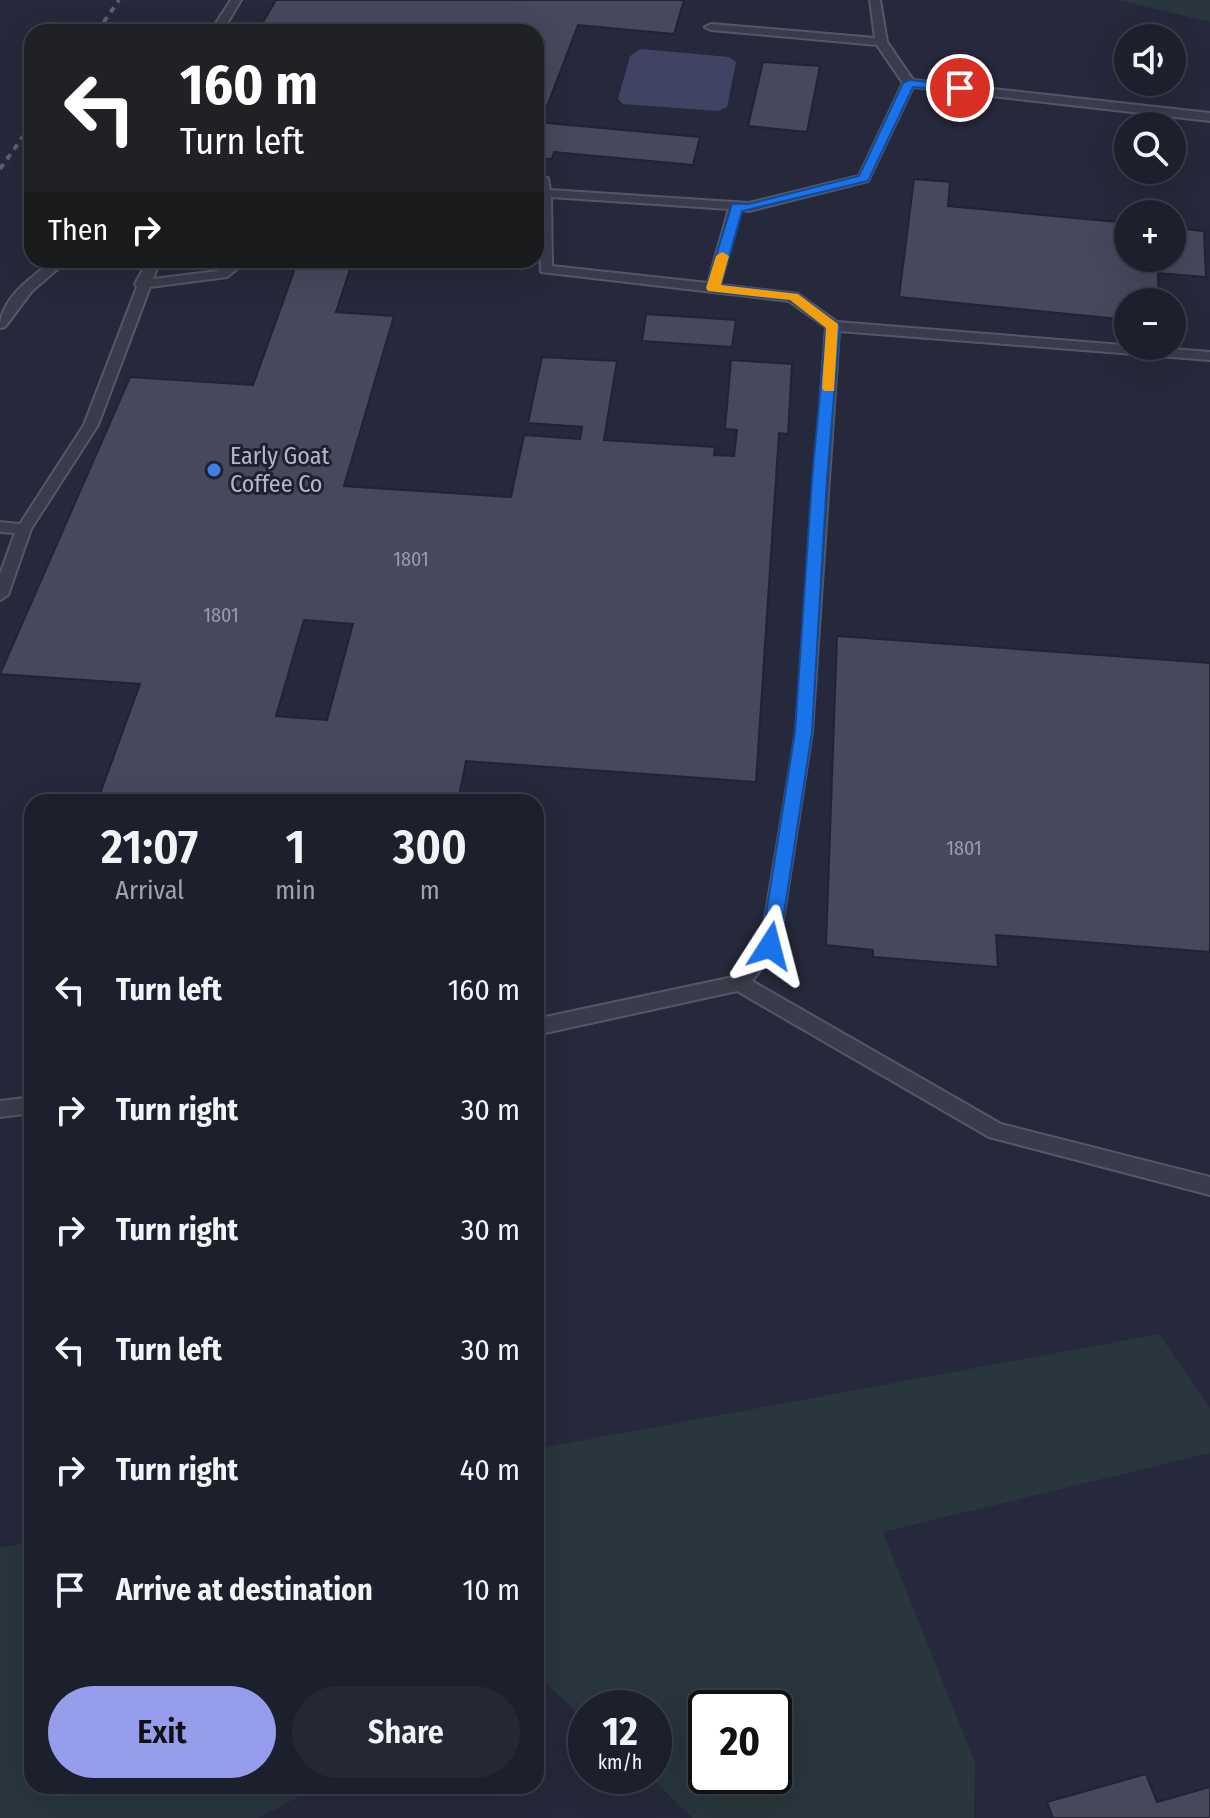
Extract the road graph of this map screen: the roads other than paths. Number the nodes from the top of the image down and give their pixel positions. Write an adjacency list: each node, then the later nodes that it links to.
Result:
1 (236, 0): 3 (lane)
2 (875, 0): 5 (lane)
3 (221, 24)
4 (711, 27): 5 (lane)
5 (881, 42): 6 (lane)
6 (909, 83): 7 (lane); 9 (lane)
7 (1210, 117)
8 (544, 186): 9 (lane)
9 (736, 206): 15 (lane)
10 (544, 241): 15 (lane)
11 (52, 268): 16 (lane)
12 (150, 268): 14 (lane)
13 (231, 268): 14 (lane)
14 (142, 284): 20 (lane)
15 (713, 288): 17 (lane)
16 (0, 324)
17 (833, 326): 18 (lane); 22 (lane)
18 (1210, 356)
19 (0, 527): 20 (lane)
20 (24, 529): 21 (lane)
21 (0, 595)
22 (739, 983): 23 (lane); 26 (lane)
23 (544, 1025)
24 (24, 1106): 25 (lane)
25 (0, 1109)
26 (1210, 1186)

